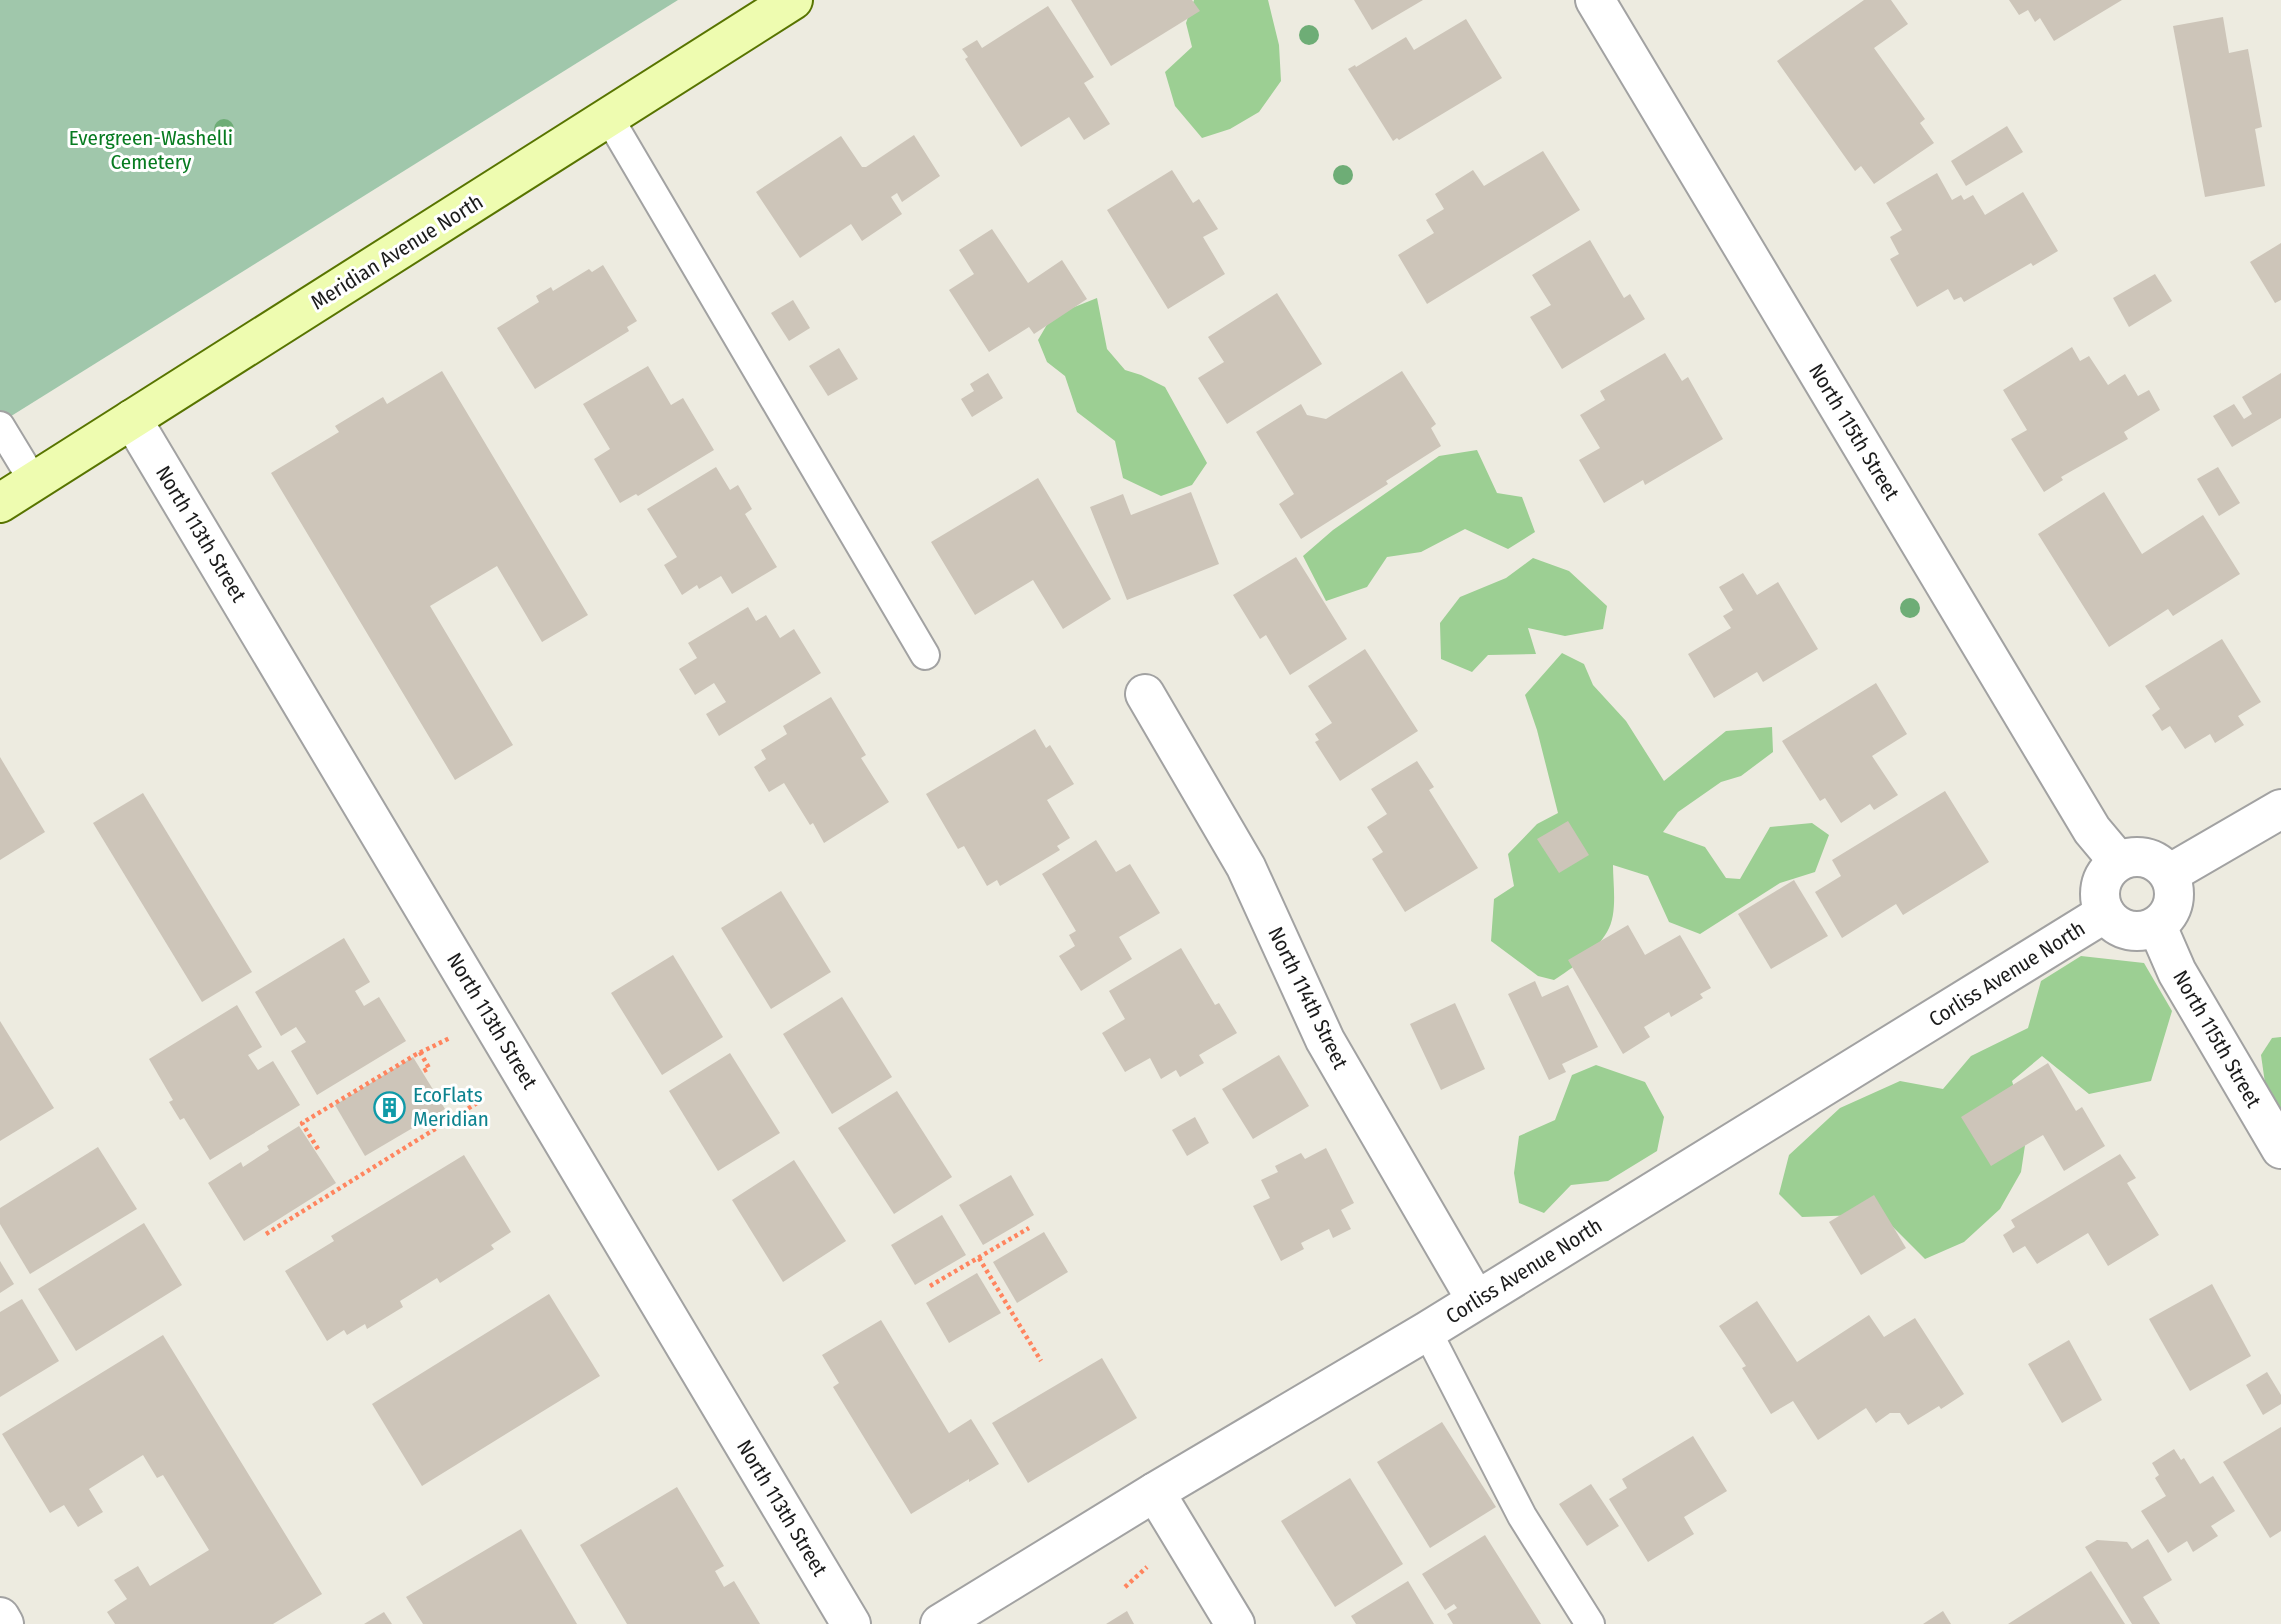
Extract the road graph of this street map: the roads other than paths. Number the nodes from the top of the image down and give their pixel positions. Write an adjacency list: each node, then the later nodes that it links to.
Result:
1 (793, 0): 3 (street, Meridian Avenue North)
2 (1595, 0): 11 (street, North 115th Street)
3 (610, 118): 4 (street, Meridian Avenue North); 8 (lane)
4 (132, 419): 6 (street, Meridian Avenue North); 21 (street, North 113th Street)
5 (0, 426): 6 (lane)
6 (34, 482): 7 (street, Meridian Avenue North)
7 (0, 503)
8 (925, 655)
9 (1144, 694): 16 (street, North 114th Street)
10 (2281, 809): 12 (street)
11 (2118, 861): 12 (street); 13 (street)
12 (2169, 874): 14 (street)
13 (2105, 913): 14 (street); 16 (street, Corliss Avenue North)
14 (2157, 926): 15 (street, North 115th Street)
15 (2281, 1149)
16 (1476, 1300): 17 (street, Corliss Avenue North)
17 (1427, 1331): 18 (street, Corliss Avenue North); 24 (lane)
18 (1155, 1492): 22 (street, Corliss Avenue North); 23 (street)
19 (0, 1617): 20 (street)
20 (4, 1624)
21 (851, 1624)
22 (940, 1624)
23 (1235, 1624)
24 (1590, 1624)

